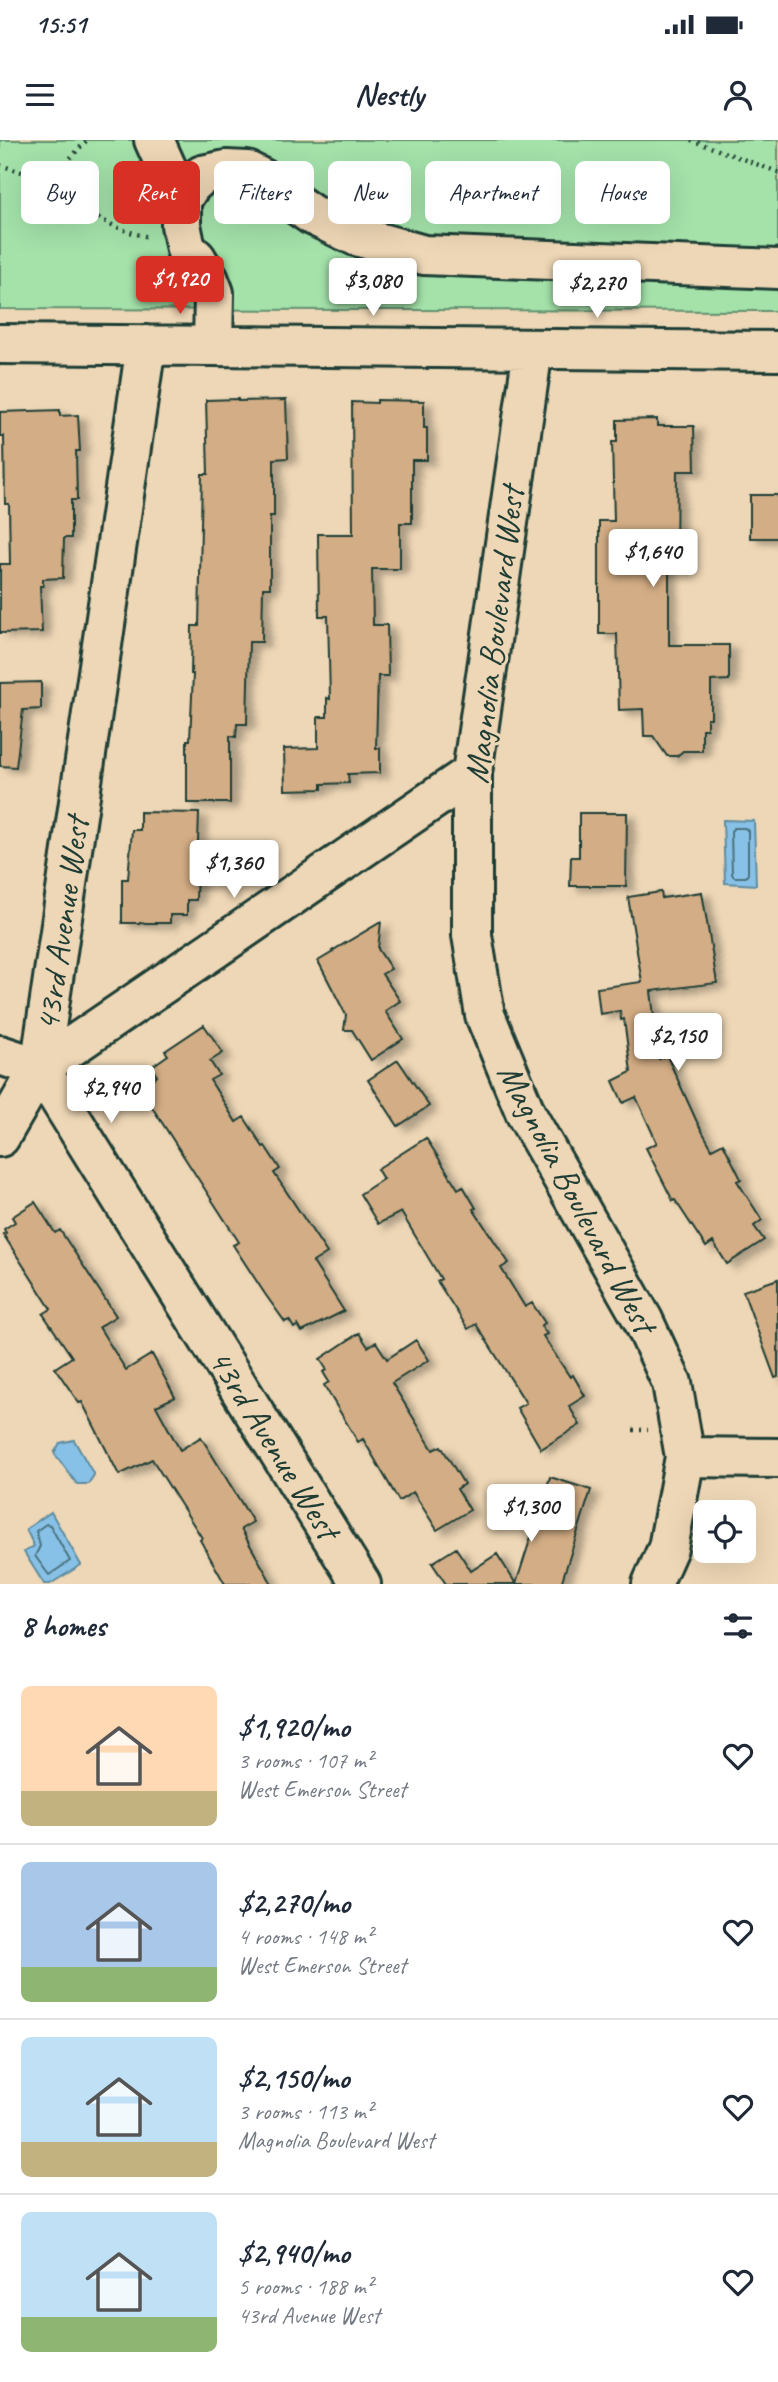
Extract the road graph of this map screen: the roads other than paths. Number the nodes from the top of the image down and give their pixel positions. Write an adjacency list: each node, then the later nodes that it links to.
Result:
1 (154, 140): 2 (street)
2 (163, 161)
3 (200, 177): 5 (street)
4 (181, 224): 8 (street)
5 (778, 269)
6 (0, 344): 7 (street)
7 (146, 345): 8 (street); 13 (street, 43rd Avenue West)
8 (213, 346): 9 (street)
9 (533, 349): 10 (street); 11 (street, Magnolia Boulevard West)
10 (778, 351)
11 (472, 773): 13 (street); 15 (street, Magnolia Boulevard West)
12 (0, 1055): 13 (street)
13 (40, 1068): 14 (street); 17 (street, 43rd Avenue West)
14 (0, 1137)
15 (685, 1457): 16 (street); 18 (street, Magnolia Boulevard West)
16 (778, 1458)
17 (361, 1584)
18 (652, 1584)

